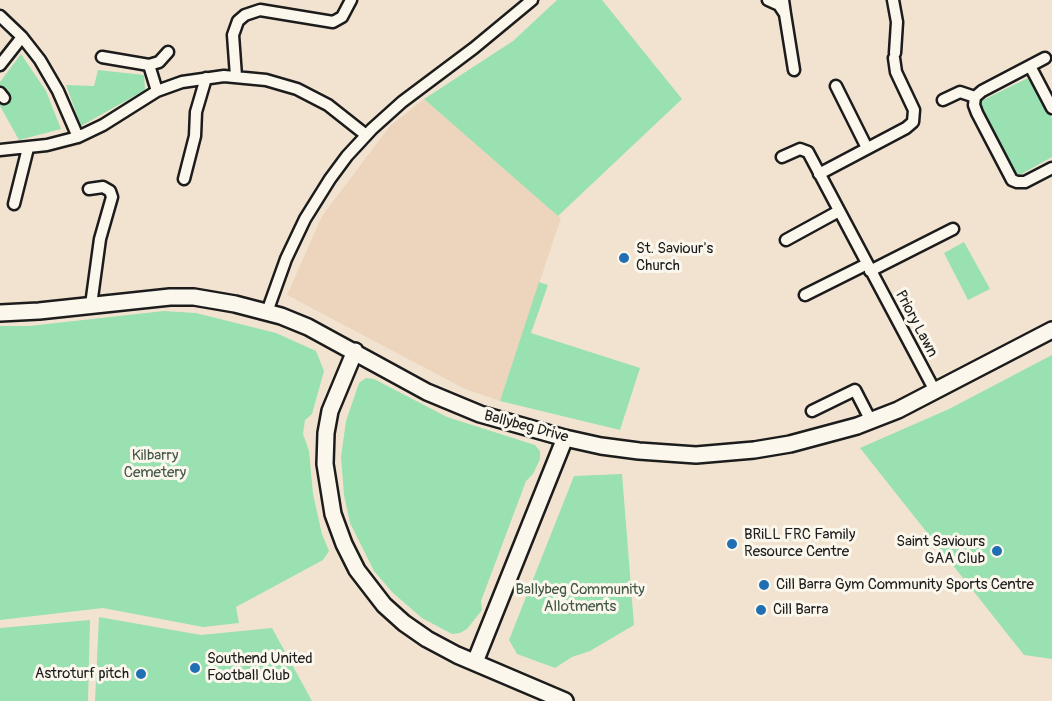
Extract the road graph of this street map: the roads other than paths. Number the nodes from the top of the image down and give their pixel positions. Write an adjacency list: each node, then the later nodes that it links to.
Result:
1 (351, 0): 16 (street)
2 (532, 0): 23 (street)
3 (768, 0): 6 (street)
4 (783, 0): 6 (street)
5 (893, 0): 26 (street)
6 (785, 14): 15 (street)
7 (0, 16): 8 (street)
8 (22, 37): 12 (street); 24 (street)
9 (168, 52): 13 (street)
10 (102, 57): 13 (street)
11 (1045, 58): 14 (street)
12 (0, 65)
13 (149, 65): 19 (street)
14 (1030, 66): 20 (street); 22 (street)
15 (794, 70)
16 (236, 76): 17 (street); 23 (street)
17 (206, 78): 19 (street); 31 (street)
18 (836, 86): 26 (street)
19 (157, 91): 24 (street)
20 (975, 97): 21 (street); 29 (street)
21 (943, 100)
22 (1052, 108)
23 (366, 135): 40 (street)
24 (78, 137): 25 (street)
25 (28, 147): 27 (street); 33 (street)
26 (867, 148): 30 (street)
27 (0, 150)
28 (782, 157): 30 (street, Priory Lawn)
29 (1052, 168)
30 (819, 174): 34 (street, Priory Lawn)
31 (184, 178)
32 (89, 189): 39 (street)
33 (14, 204)
34 (839, 212): 36 (street); 37 (street, Priory Lawn)
35 (953, 229): 37 (street)
36 (786, 240)
37 (868, 267): 38 (street); 44 (street, Priory Lawn)
38 (805, 295)
39 (91, 305): 40 (street, Ballybeg Drive); 41 (street, Ballybeg Drive)
40 (267, 312): 43 (street, Ballybeg Drive)
41 (0, 313)
42 (1052, 330): 44 (street, Ballybeg Drive)
43 (355, 351): 47 (street, Ballybeg Drive); 48 (street)
44 (935, 391): 46 (street, Ballybeg Drive)
45 (812, 411): 46 (street)
46 (872, 421): 47 (street, Ballybeg Drive)
47 (565, 438): 48 (street)
48 (475, 662): 49 (street)
49 (565, 701)

